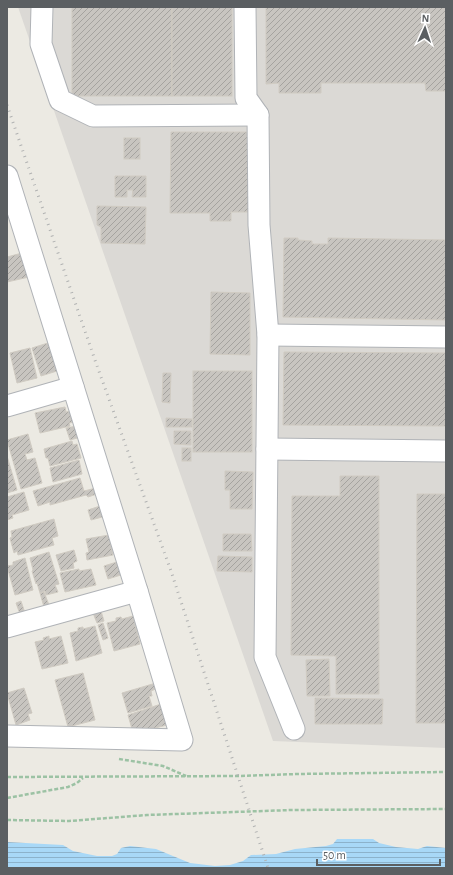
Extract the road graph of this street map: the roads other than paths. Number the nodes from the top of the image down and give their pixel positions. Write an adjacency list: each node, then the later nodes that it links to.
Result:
1 (42, 7): 3 (street)
2 (245, 7): 3 (street)
3 (258, 114): 5 (street)
4 (7, 176): 7 (street)
5 (268, 335): 6 (street); 9 (street)
6 (446, 338)
7 (73, 387): 8 (street); 11 (street)
8 (7, 406)
9 (267, 449): 10 (street); 13 (street)
10 (446, 451)
11 (137, 591): 12 (street); 14 (street)
12 (7, 626)
13 (294, 729)
14 (7, 736)

